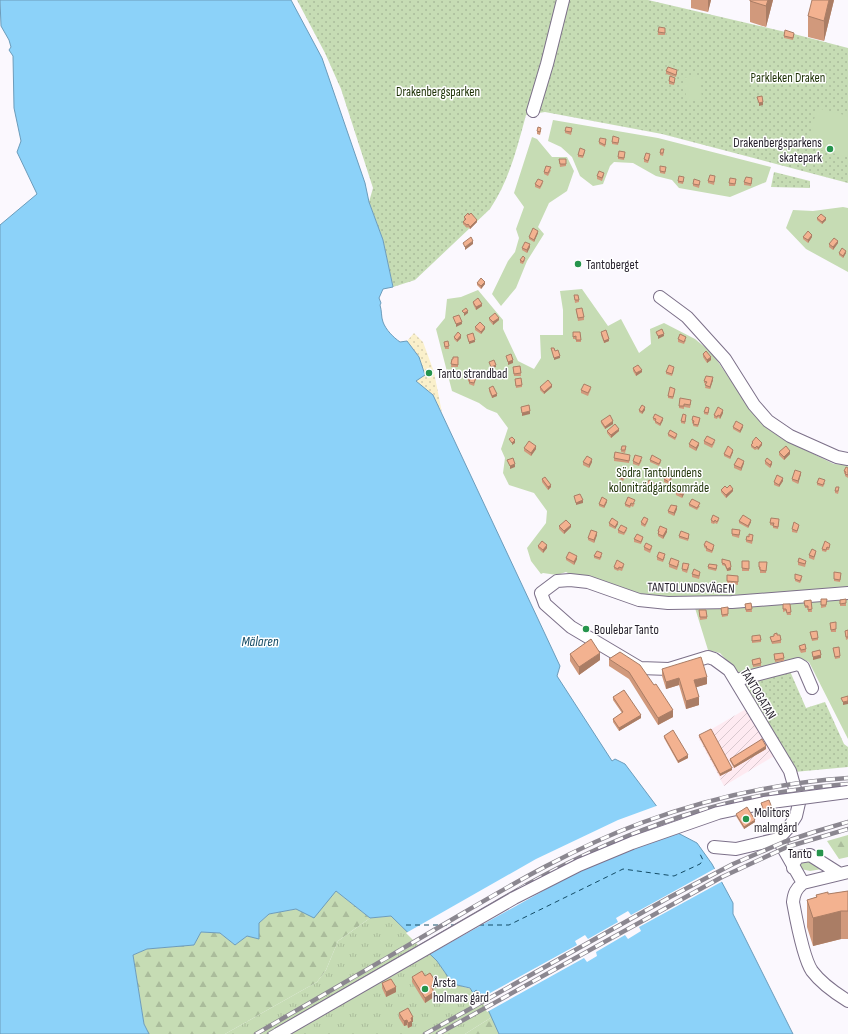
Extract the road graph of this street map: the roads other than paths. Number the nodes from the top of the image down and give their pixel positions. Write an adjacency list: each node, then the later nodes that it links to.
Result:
1 (563, 0): 2 (street)
2 (533, 111)
3 (660, 297): 4 (street)
4 (848, 459)
5 (848, 593): 6 (street, TANTOLUNDSVÄGEN)
6 (543, 598): 7 (street, TANTOGATAN)
7 (736, 680): 8 (street); 10 (street, TANTOGATAN)
8 (812, 688)
9 (848, 792): 16 (street, bridge)
10 (778, 839): 11 (street); 12 (street)
11 (714, 847)
12 (793, 868): 13 (street); 14 (street)
13 (844, 873): 14 (street)
14 (803, 883): 15 (street)
15 (848, 1001)
16 (278, 1034)

